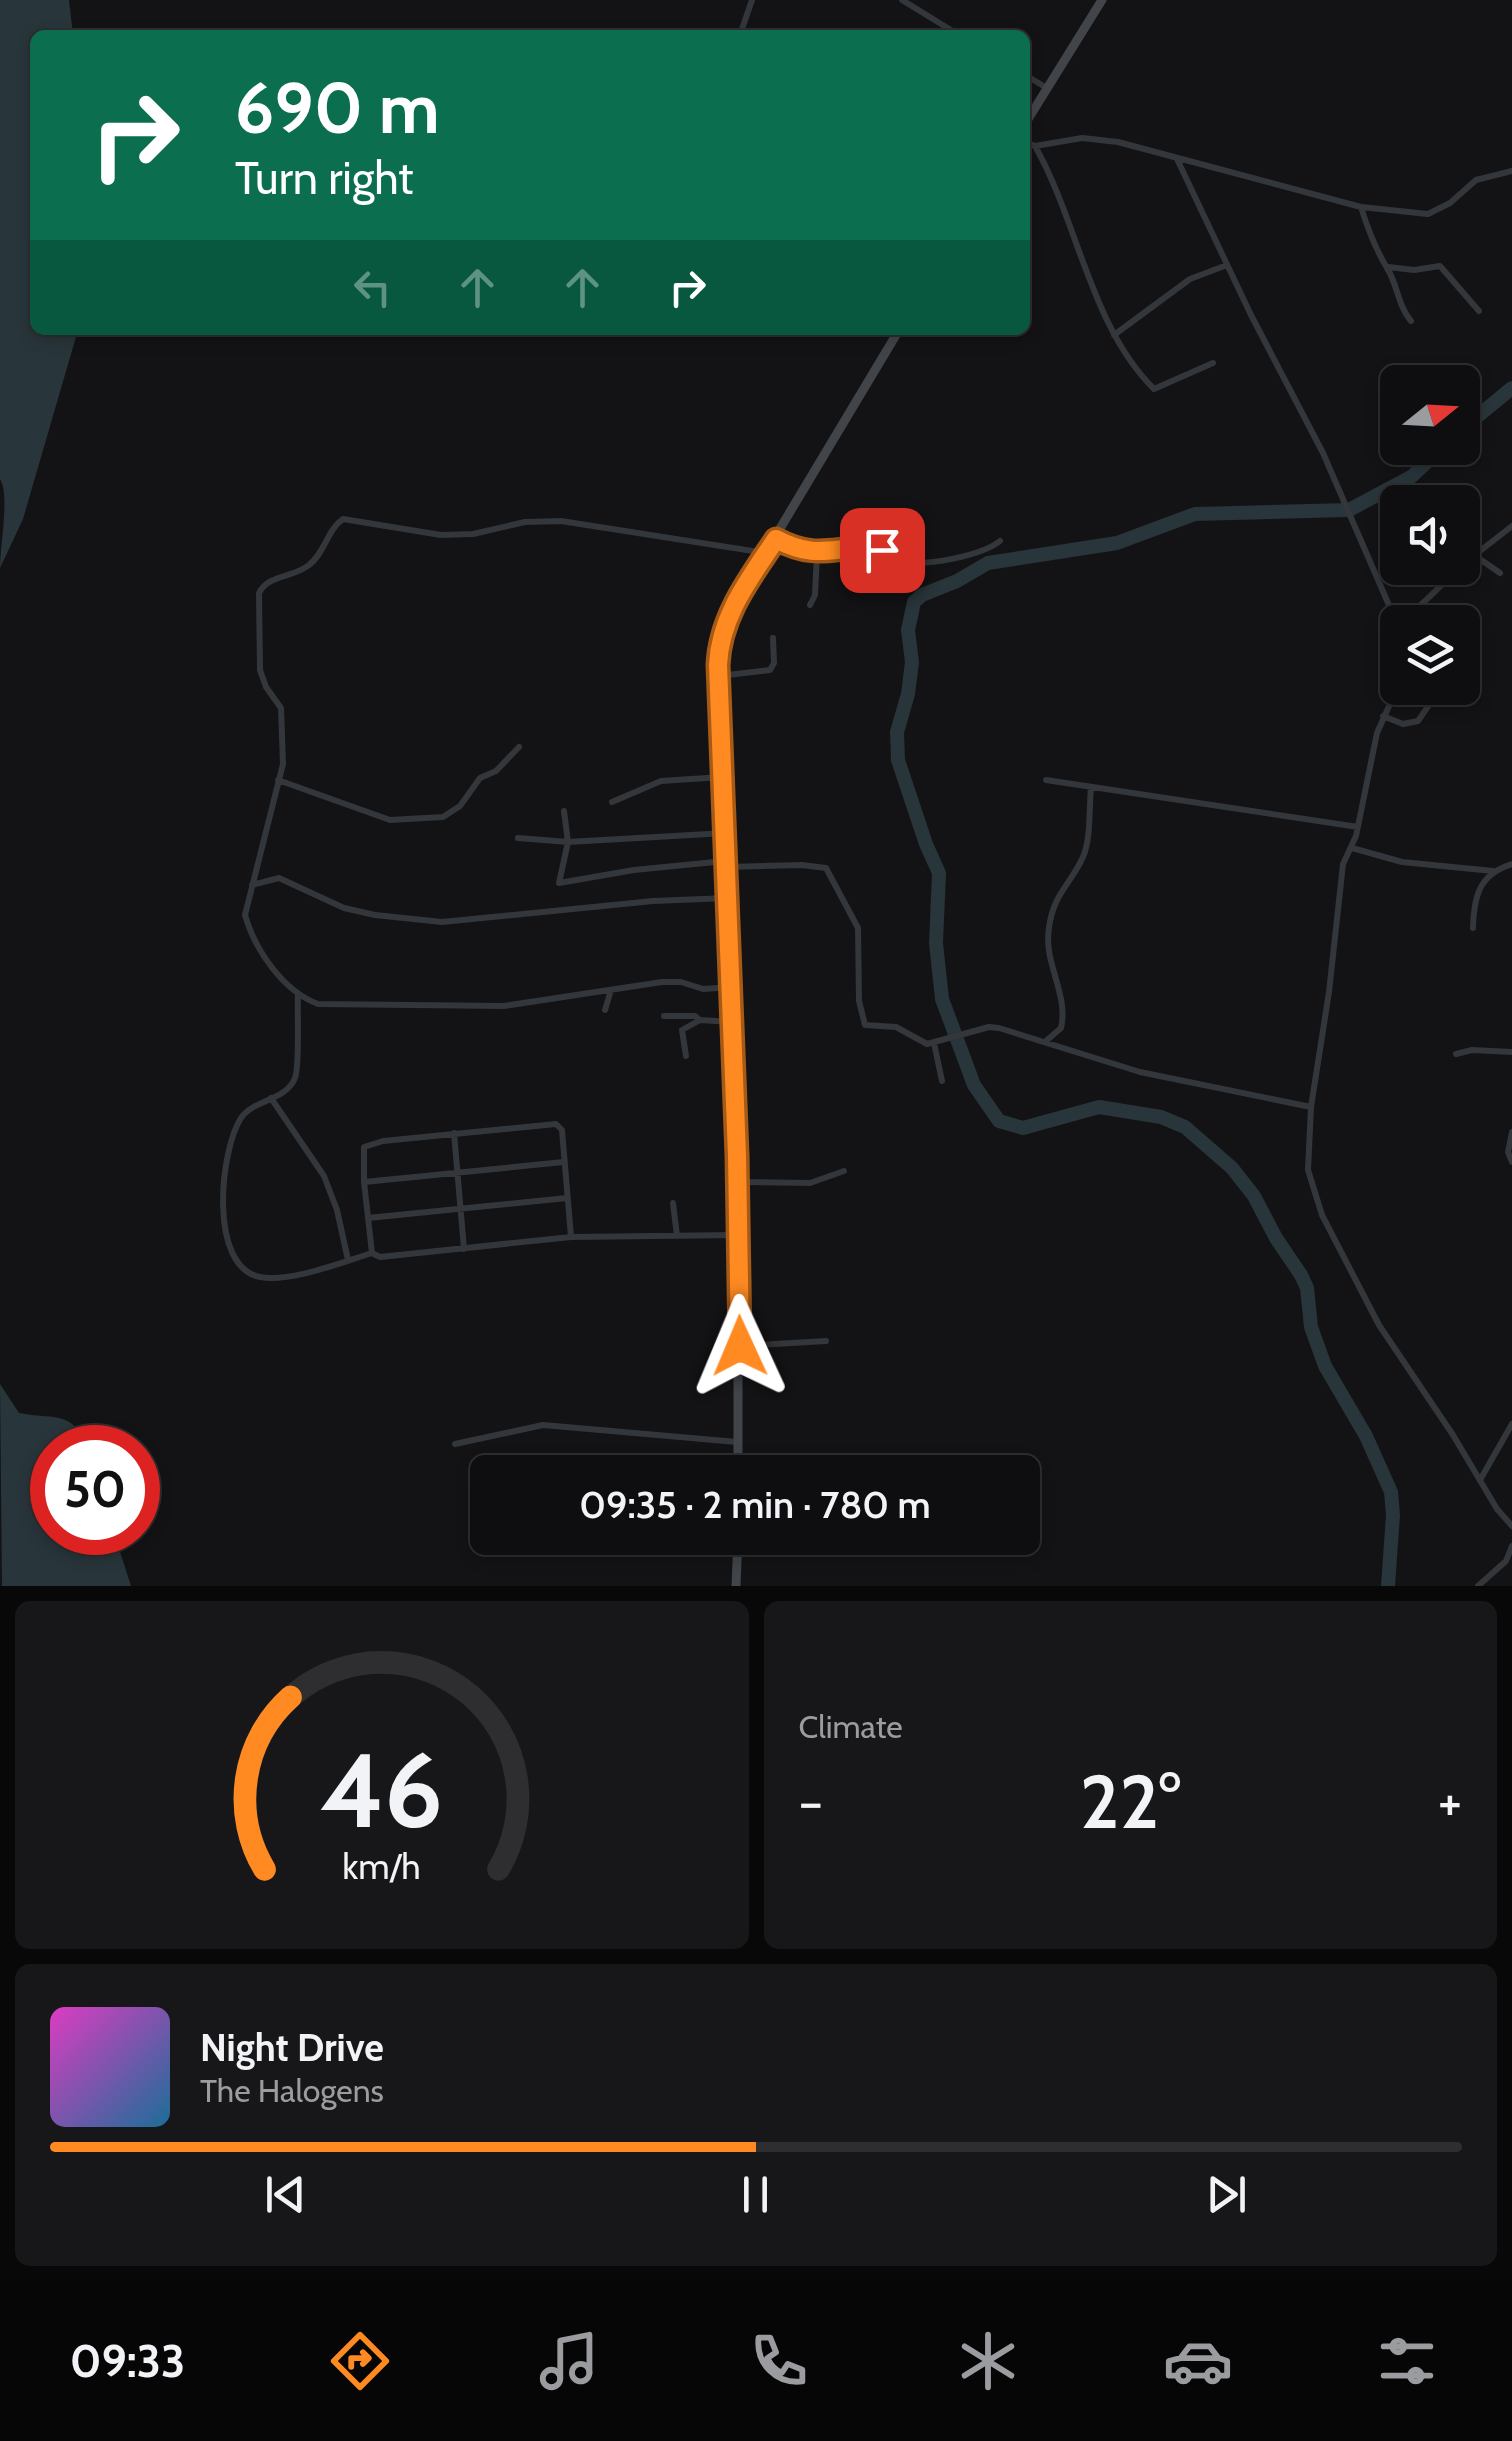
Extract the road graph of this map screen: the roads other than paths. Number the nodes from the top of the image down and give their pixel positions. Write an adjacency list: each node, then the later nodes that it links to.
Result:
1 (752, 0): 4 (street)
2 (902, 0): 5 (street)
3 (1102, 0): 7 (main road)
4 (742, 30)
5 (951, 30)
6 (1030, 78): 7 (street)
7 (1047, 88): 8 (main road)
8 (1030, 116)
9 (1030, 144): 10 (street)
10 (1035, 146): 11 (street); 19 (street)
11 (1178, 159): 13 (street); 14 (street)
12 (1512, 172): 13 (street)
13 (1361, 207): 15 (street)
14 (1227, 265): 19 (street); 31 (street)
15 (1387, 267): 16 (street); 17 (street)
16 (1479, 310)
17 (1411, 321)
18 (895, 335): 22 (main road)
19 (1114, 336): 20 (street)
20 (1213, 363)
21 (1512, 526): 24 (street)
22 (776, 539): 25 (main road); 26 (street)
23 (1000, 542): 26 (street)
24 (1480, 550)
25 (767, 553): 34 (main road); 40 (street)
26 (817, 553): 30 (street)
27 (1480, 559): 28 (street)
28 (1500, 573)
29 (1439, 585): 32 (street)
30 (810, 605)
31 (1390, 605)
32 (1419, 605)
33 (773, 638): 34 (street)
34 (719, 676): 39 (main road)
35 (1388, 705): 37 (street)
36 (1429, 705): 37 (street)
37 (1383, 716): 45 (street)
38 (519, 747): 40 (street)
39 (724, 777): 43 (street); 46 (main road)
40 (278, 780): 53 (street)
41 (1046, 780): 42 (street)
42 (1090, 787): 45 (street); 63 (street)
43 (612, 802)
44 (564, 812): 48 (street)
45 (1358, 827): 49 (street)
46 (726, 833): 48 (street); 50 (main road)
47 (518, 838): 48 (street)
48 (568, 842): 50 (street)
49 (1352, 848): 52 (street); 70 (street)
50 (726, 864): 54 (main road); 64 (street)
51 (1512, 864): 52 (street)
52 (1493, 871): 55 (street)
53 (252, 885): 54 (street); 58 (street)
54 (728, 898): 56 (main road)
55 (1473, 928)
56 (731, 987): 57 (street); 62 (main road)
57 (610, 990): 58 (street); 59 (street)
58 (298, 994): 69 (street)
59 (606, 1010)
60 (664, 1016): 61 (street)
61 (700, 1020): 62 (street); 67 (street)
62 (732, 1022): 78 (main road)
63 (1045, 1042): 64 (street); 70 (street)
64 (934, 1043): 68 (street)
65 (1512, 1052): 66 (street)
66 (1456, 1054)
67 (686, 1056)
68 (942, 1081)
69 (271, 1098): 88 (street); 88 (street)
70 (1311, 1106): 95 (street)
71 (1512, 1132): 74 (street)
72 (454, 1133): 73 (street); 75 (street); 77 (street)
73 (564, 1162): 75 (street); 79 (street)
74 (1512, 1162)
75 (456, 1172): 77 (street); 81 (street)
76 (844, 1172): 78 (street)
77 (364, 1182): 82 (street)
78 (738, 1182): 83 (main road)
79 (567, 1198): 81 (street); 85 (street)
80 (673, 1202): 84 (street)
81 (460, 1208): 82 (street); 86 (street)
82 (368, 1218): 87 (street)
83 (737, 1235): 84 (street); 90 (main road)
84 (677, 1236): 85 (street)
85 (570, 1237): 86 (street)
86 (464, 1249): 87 (street)
87 (372, 1253): 88 (street)
88 (348, 1260)
89 (826, 1341): 90 (street)
90 (740, 1346): 92 (main road)
91 (1512, 1424): 95 (street)
92 (739, 1442): 93 (street); 94 (main road)
93 (455, 1444)
94 (739, 1455)
95 (1480, 1481): 96 (street)
96 (1512, 1526)
97 (1512, 1546): 100 (street)
98 (737, 1555): 99 (main road)
99 (736, 1586)
100 (1478, 1586)

